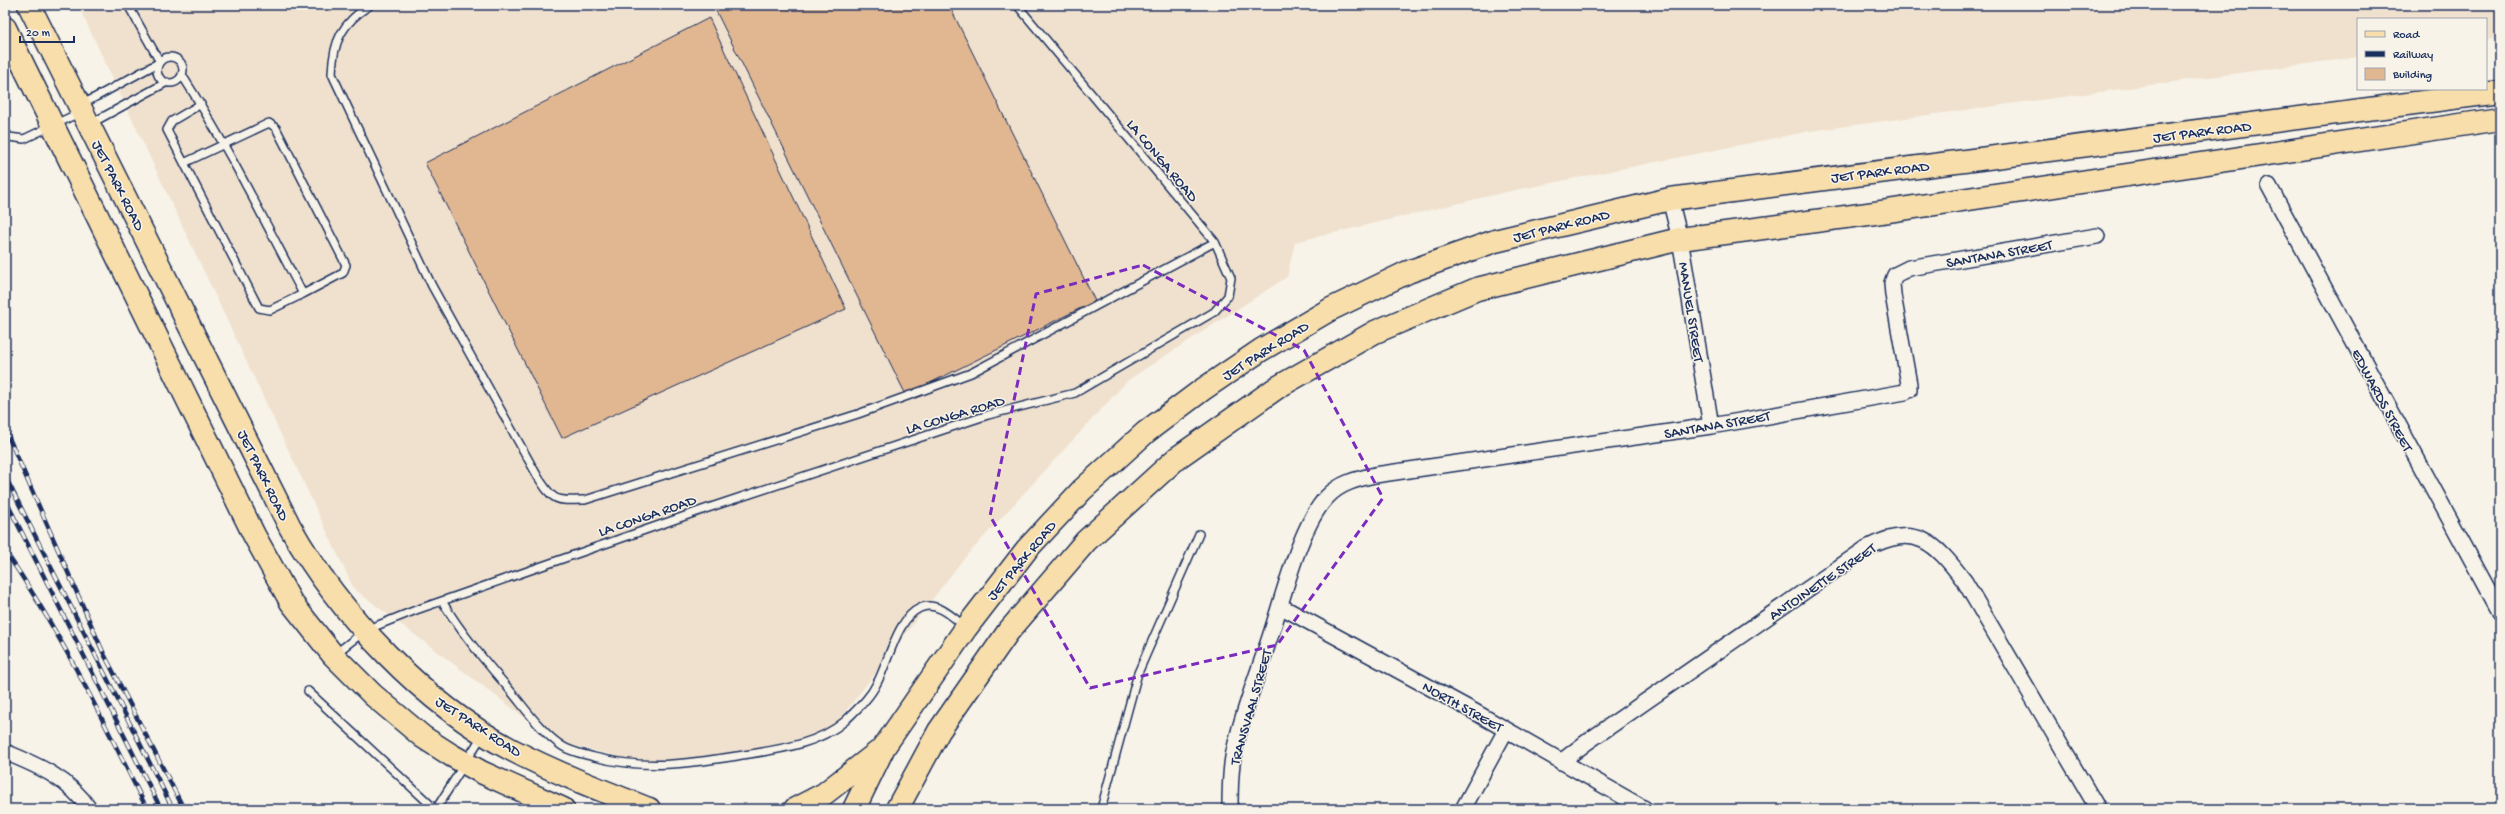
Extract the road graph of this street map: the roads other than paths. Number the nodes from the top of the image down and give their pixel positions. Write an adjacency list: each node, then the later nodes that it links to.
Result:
1 (29, 5): 11 (main road, JET PARK ROAD)
2 (128, 5): 6 (lane)
3 (370, 5): 21 (lane)
4 (1017, 5): 21 (lane, LA CONGA ROAD)
5 (5, 28): 13 (main road)
6 (160, 62): 7 (lane); 8 (lane); 11 (lane)
7 (182, 75): 8 (lane); 10 (lane)
8 (167, 82): 11 (lane)
9 (2500, 92): 18 (main road, JET PARK ROAD)
10 (201, 104): 15 (lane); 16 (lane)
11 (84, 114): 13 (lane); 29 (main road, JET PARK ROAD)
12 (2500, 119): 20 (main road)
13 (54, 127): 14 (lane); 30 (main road)
14 (5, 131)
15 (224, 144): 16 (lane); 22 (lane); 22 (lane)
16 (184, 164): 22 (lane)
17 (2269, 186): 27 (street, EDWARDS STREET)
18 (1670, 199): 20 (street, MANUEL STREET); 28 (main road, JET PARK ROAD)
19 (2097, 236): 23 (street, SANTANA STREET)
20 (1680, 239): 23 (street, MANUEL STREET); 44 (main road)
21 (1215, 242): 25 (lane, LA CONGA ROAD)
22 (303, 294)
23 (1711, 426): 26 (street, SANTANA STREET)
24 (1199, 534): 45 (lane)
25 (442, 601): 28 (lane); 29 (lane, LA CONGA ROAD)
26 (1280, 606): 32 (street, NORTH STREET); 46 (street, TRANSVAAL STREET)
27 (2500, 612)
28 (966, 628): 34 (main road, JET PARK ROAD)
29 (366, 630): 30 (lane, LA CONGA ROAD); 33 (main road, JET PARK ROAD)
30 (333, 655): 37 (main road)
31 (308, 691): 39 (lane)
32 (1506, 730): 36 (street, NORTH STREET); 47 (street)
33 (484, 732): 37 (lane); 41 (main road, JET PARK ROAD)
34 (884, 747): 42 (main road); 43 (main road, JET PARK ROAD)
35 (5, 752): 38 (street)
36 (1561, 762): 48 (street, NORTH STREET); 49 (street, ANTOINETTE STREET)
37 (465, 763): 39 (lane); 40 (main road)
38 (89, 809)
39 (436, 809)
40 (563, 809)
41 (649, 809)
42 (795, 809)
43 (854, 809)
44 (897, 809)
45 (1101, 809)
46 (1230, 809)
47 (1463, 809)
48 (1645, 809)
49 (2098, 809)

